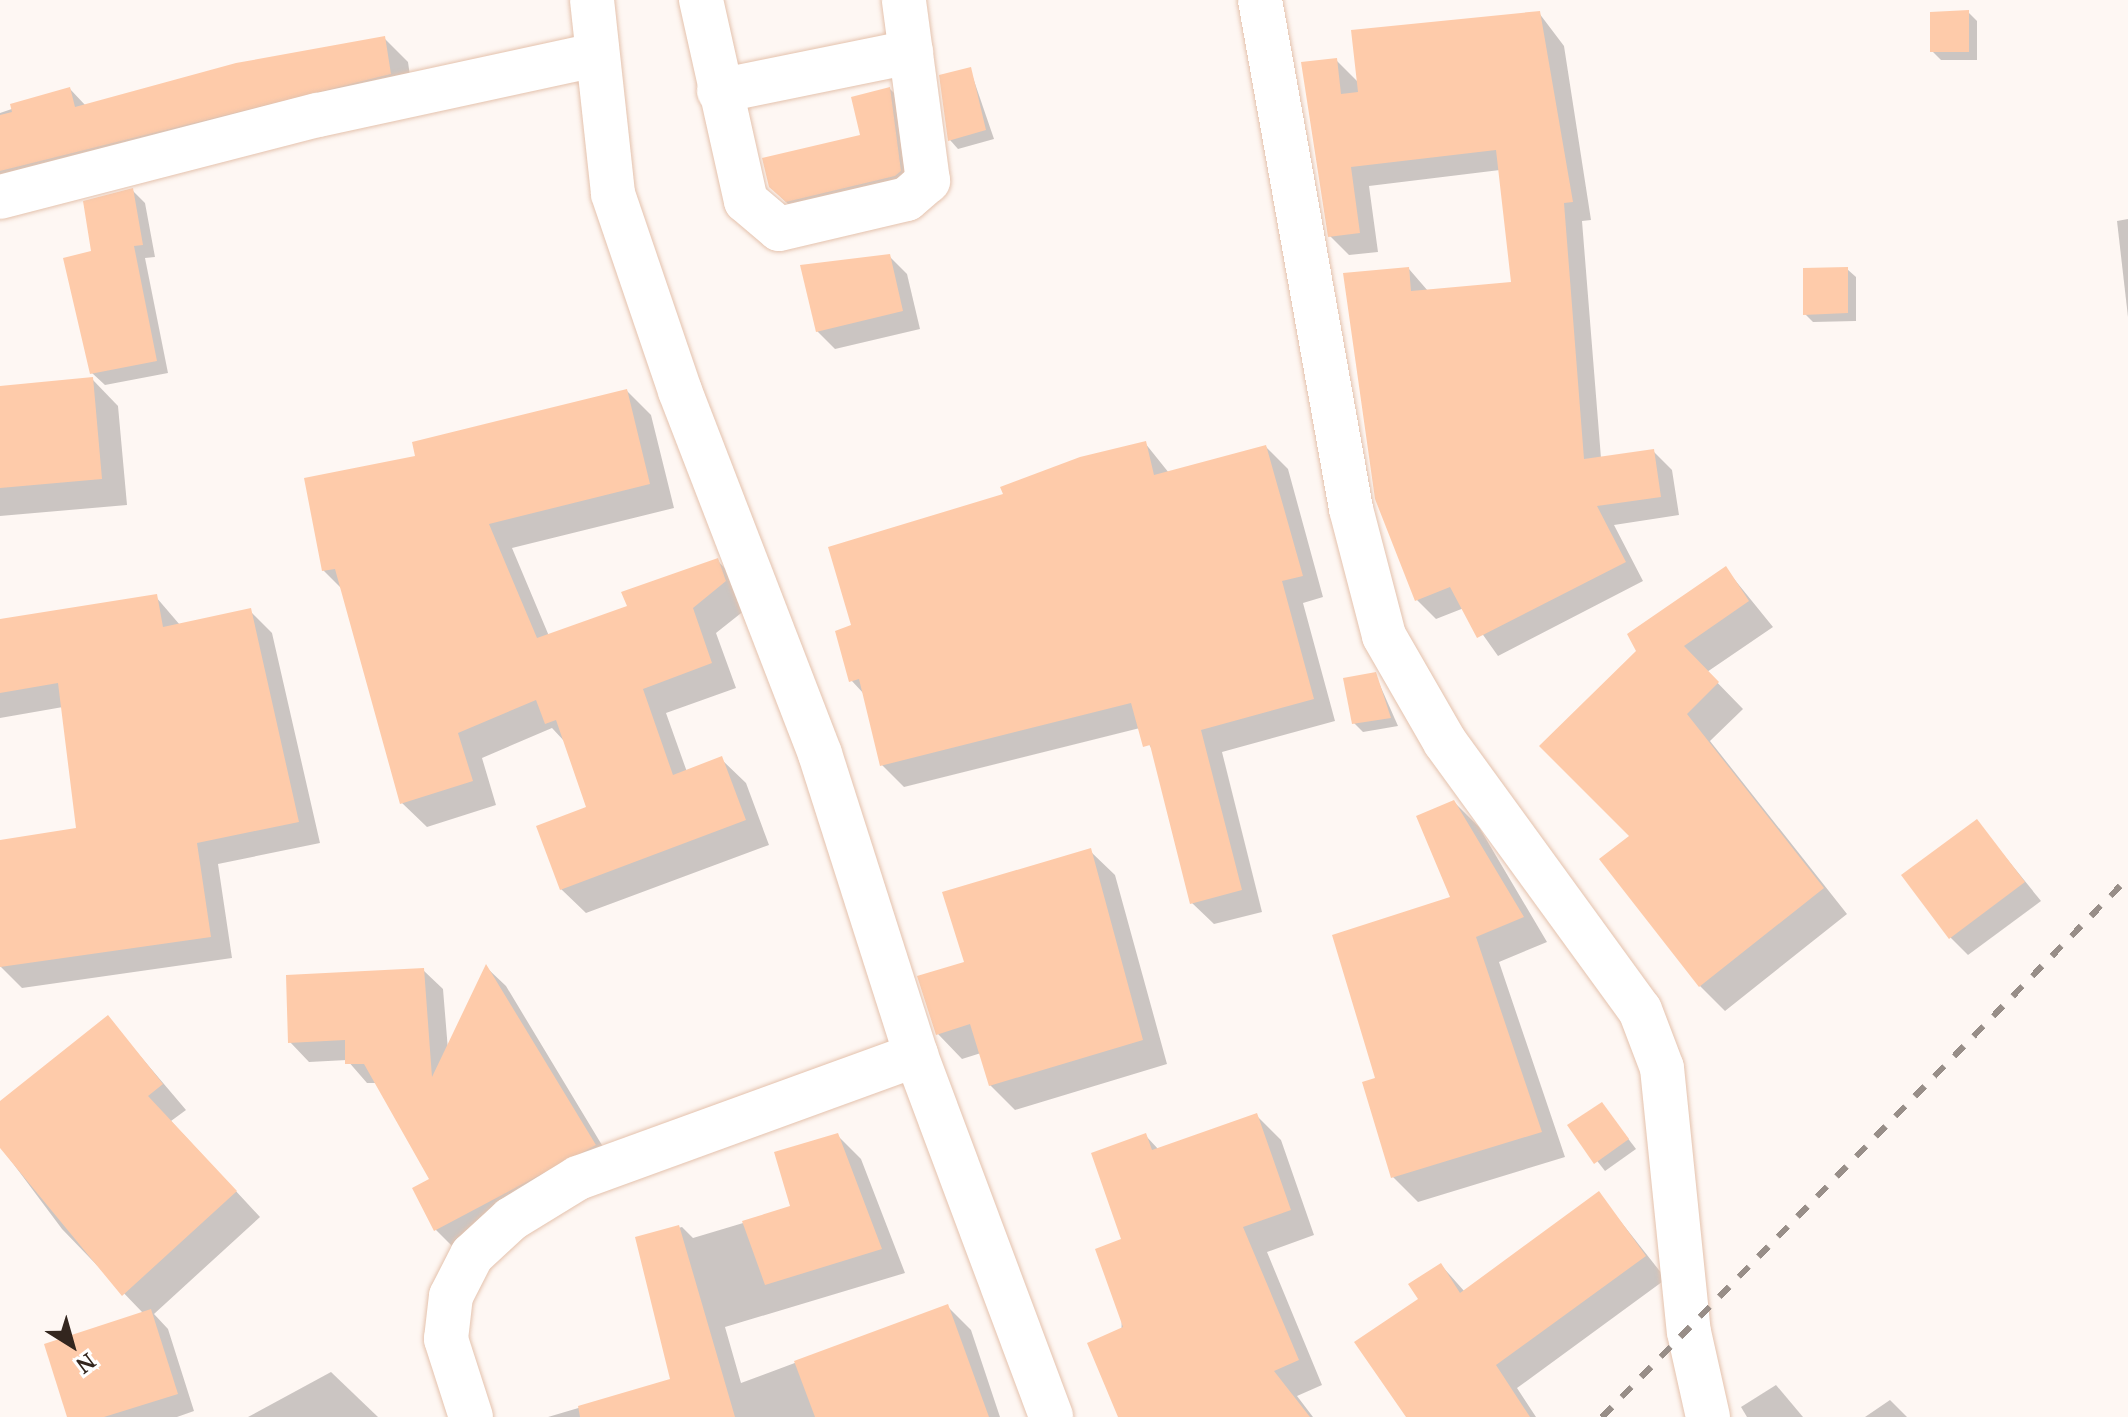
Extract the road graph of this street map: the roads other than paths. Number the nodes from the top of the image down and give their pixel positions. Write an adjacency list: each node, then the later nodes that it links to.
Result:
1 (592, 0): 6 (street)
2 (701, 0): 7 (street)
3 (904, 0): 5 (street)
4 (1260, 0): 12 (street)
5 (911, 52): 7 (street); 7 (street)
6 (595, 55): 8 (street); 9 (street)
7 (719, 91)
8 (0, 197)
9 (916, 1055): 10 (street); 11 (street)
10 (471, 1417)
11 (1051, 1417)
12 (1708, 1417)

